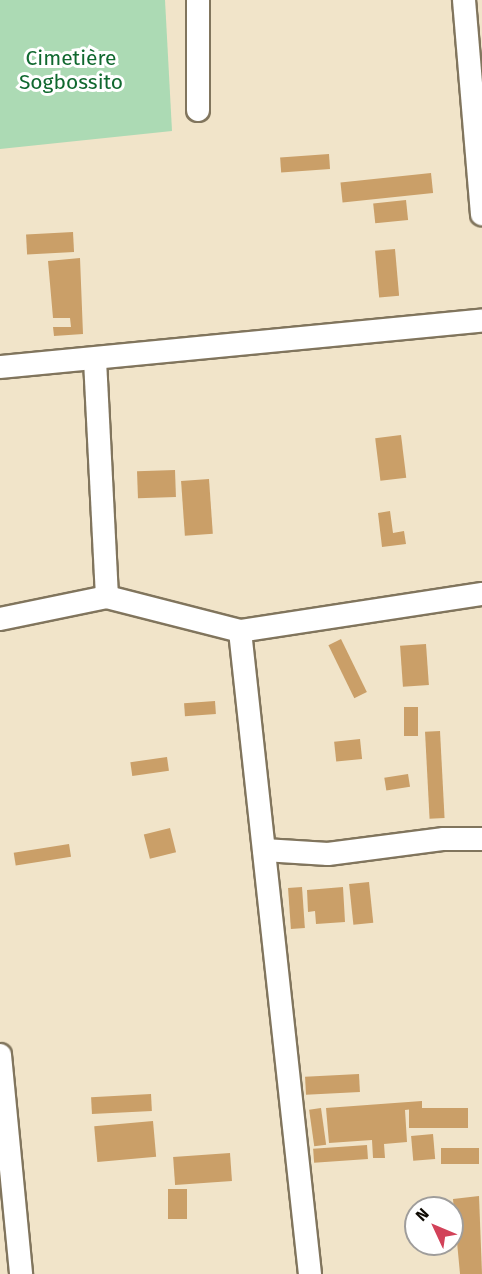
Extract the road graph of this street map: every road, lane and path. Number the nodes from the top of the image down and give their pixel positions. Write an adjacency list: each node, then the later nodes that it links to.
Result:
1 (198, 0): 4 (street)
2 (464, 0): 3 (street)
3 (474, 24): 5 (street)
4 (198, 110)
5 (482, 214)
6 (482, 321): 7 (street)
7 (95, 360): 8 (street); 10 (street)
8 (0, 367)
9 (482, 594): 12 (street)
10 (107, 597): 11 (street); 12 (street)
11 (0, 619)
12 (240, 631): 14 (street)
13 (482, 839): 14 (street)
14 (264, 849): 18 (street)
15 (0, 1055): 16 (street)
16 (4, 1177): 17 (street)
17 (21, 1274)
18 (310, 1274)

